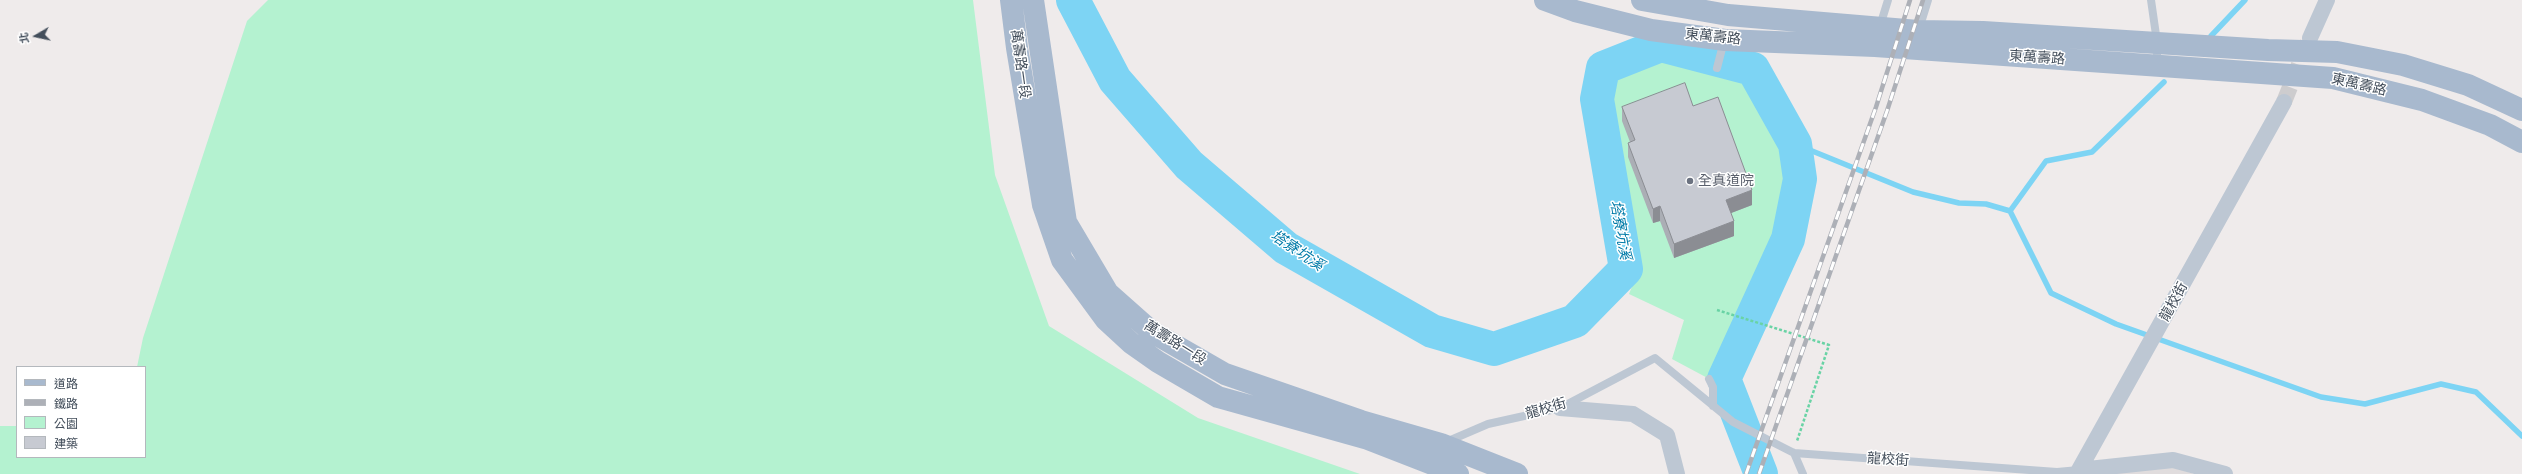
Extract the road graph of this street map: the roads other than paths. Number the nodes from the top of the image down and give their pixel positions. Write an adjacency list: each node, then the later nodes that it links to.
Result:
1 (1012, 0): 24 (main road, 萬壽路一段)
2 (1033, 0): 24 (main road, 萬壽路一段)
3 (1545, 0): 12 (main road, 東萬壽路)
4 (1642, 0): 9 (main road, 東萬壽路)
5 (1888, 0): 10 (lane)
6 (1928, 0): 13 (lane)
7 (2150, 0): 14 (lane)
8 (2327, 0): 11 (street)
9 (1728, 15): 10 (main road, 東萬壽路); 12 (main road)
10 (1878, 37): 12 (main road, 東萬壽路); 13 (main road, 東萬壽路)
11 (2310, 38)
12 (1725, 40): 16 (lane)
13 (1916, 40): 14 (main road, 東萬壽路); 15 (main road, 東萬壽路)
14 (2157, 42): 15 (lane); 18 (main road, 東萬壽路)
15 (2157, 66): 19 (main road, 東萬壽路)
16 (1717, 68)
17 (2284, 102): 25 (street, 龍校街)
18 (2522, 110)
19 (2522, 142)
20 (1709, 379): 21 (lane)
21 (1713, 406): 22 (lane, 龍校街); 23 (lane, 龍校街)
22 (1560, 408): 24 (lane, 龍校街); 29 (street)
23 (1794, 453): 26 (lane, 龍校街); 30 (lane)
24 (1435, 454): 27 (main road, 萬壽路一段); 28 (main road, 萬壽路一段)
25 (2079, 470): 26 (lane, 龍校街); 31 (street)
26 (2056, 473)
27 (1458, 474)
28 (1517, 474)
29 (1677, 474)
30 (1803, 474)
31 (2225, 474)

